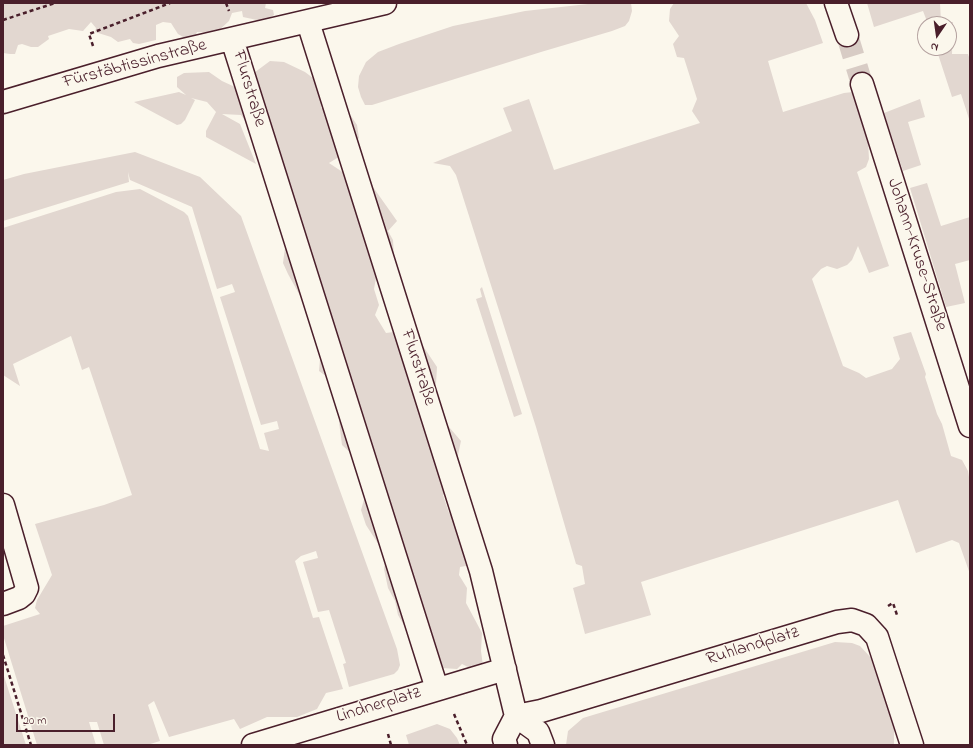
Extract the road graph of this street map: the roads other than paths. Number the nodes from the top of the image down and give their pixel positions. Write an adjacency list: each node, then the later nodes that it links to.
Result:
1 (385, 3): 3 (street, Fürstäbtissinstraße)
2 (836, 3): 4 (street)
3 (308, 22): 5 (street, Fürstäbtissinstraße); 11 (street, Flurstraße)
4 (846, 35)
5 (232, 39): 7 (street, Fürstäbtissinstraße); 12 (street, Flurstraße)
6 (862, 84): 8 (street, Johann-Kruse-Straße)
7 (3, 102)
8 (970, 426)
9 (3, 505): 10 (street)
10 (3, 604)
11 (505, 669): 12 (street, Lindnerplatz); 13 (street, Flurstraße)
12 (437, 688): 14 (street, Lindnerplatz)
13 (516, 716): 15 (street); 16 (street); 17 (street, Ruhlandplatz)
14 (253, 745)
15 (506, 745)
16 (543, 745)
17 (912, 745)

